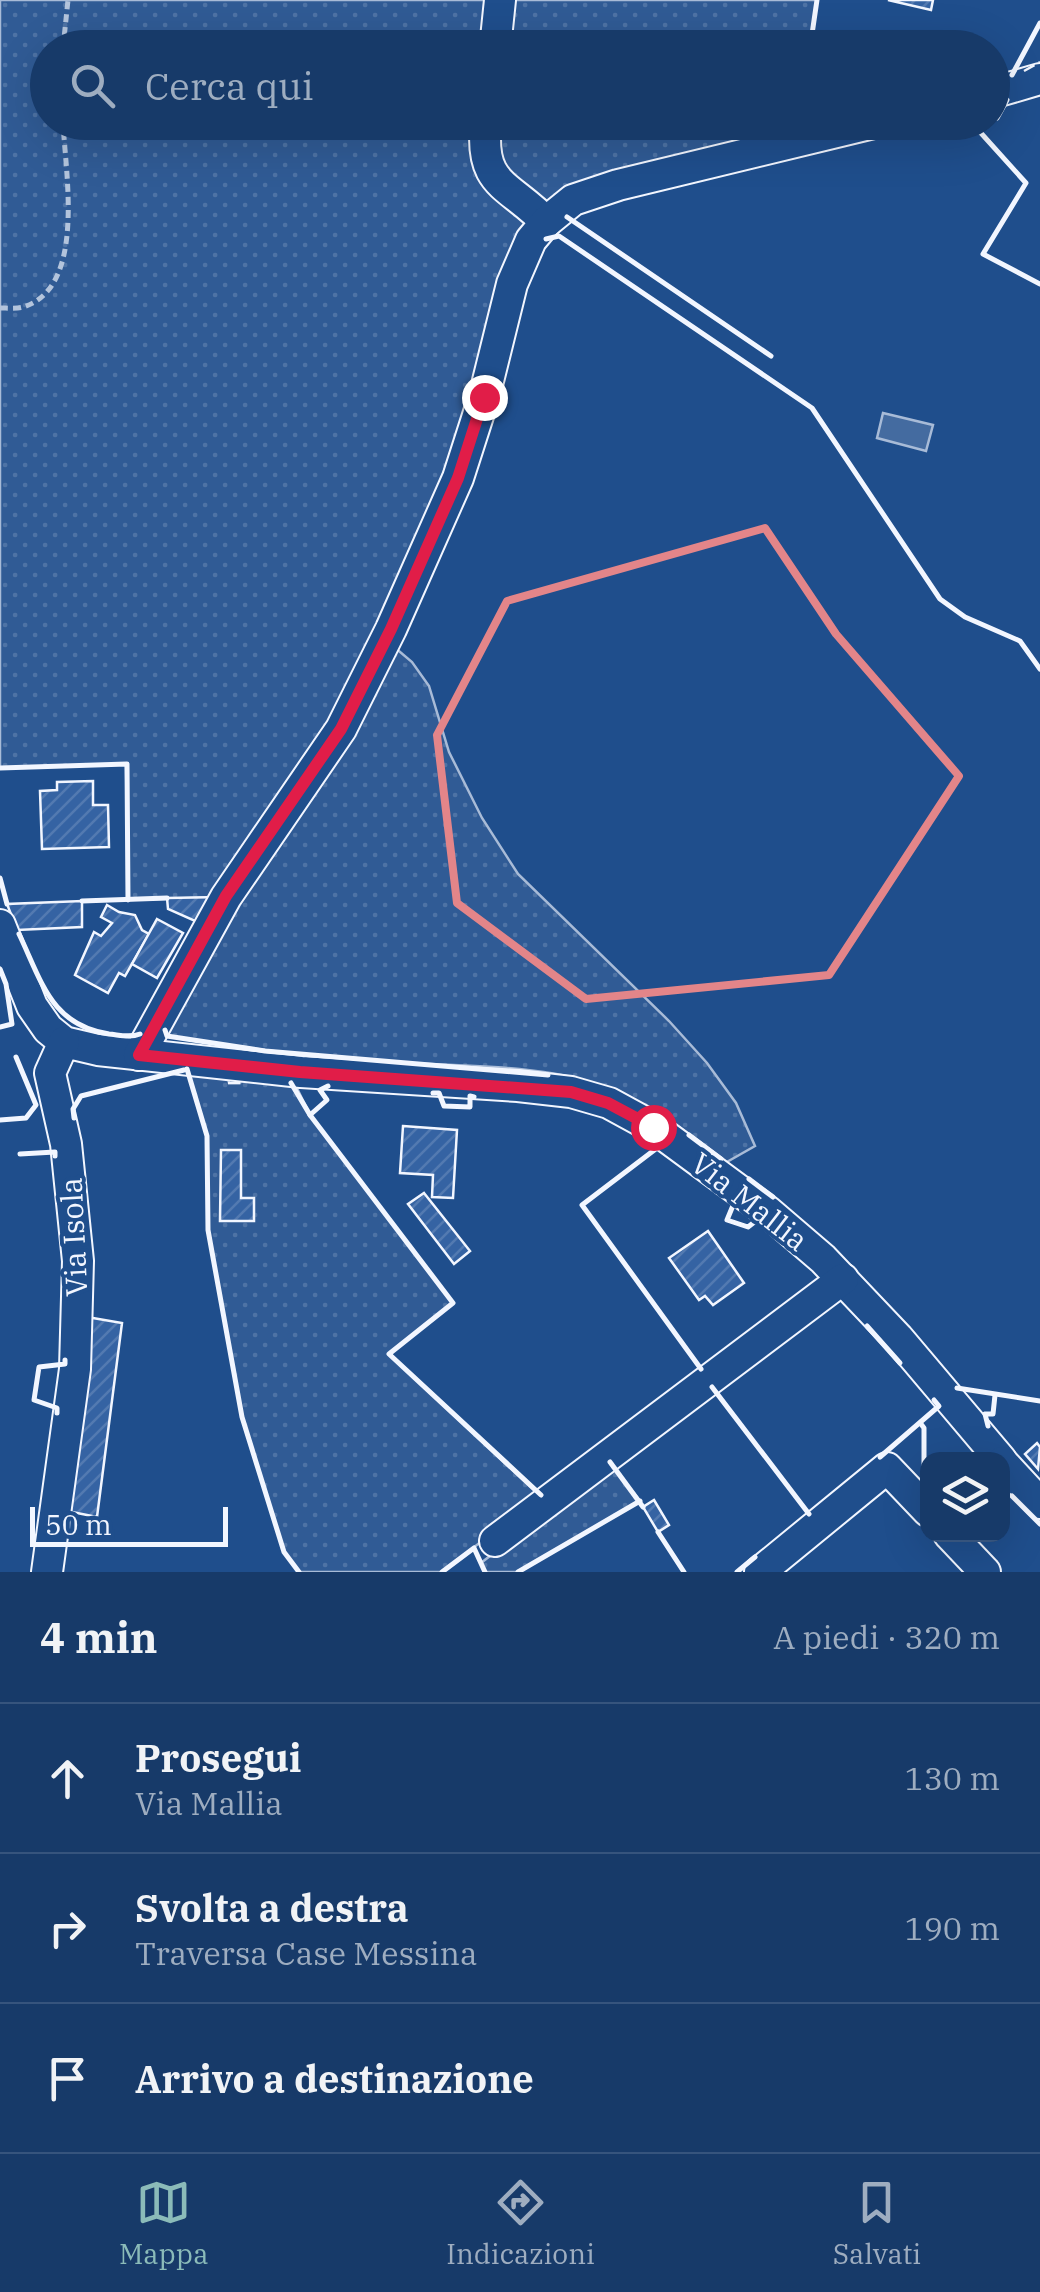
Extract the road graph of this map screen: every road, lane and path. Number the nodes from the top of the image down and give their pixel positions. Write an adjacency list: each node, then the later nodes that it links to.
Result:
1 (68, 0): 3 (path)
2 (500, 0): 4 (street)
3 (65, 30)
4 (497, 30)
5 (1040, 80): 6 (street)
6 (1010, 88)
7 (64, 140): 11 (path)
8 (484, 140): 10 (street)
9 (804, 140): 10 (street)
10 (546, 222): 14 (street)
11 (0, 308)
12 (0, 925): 13 (street)
13 (64, 1042): 14 (street, Via Mallia); 22 (street, Via Isola)
14 (139, 1055): 15 (street, Via Mallia)
15 (843, 1278): 16 (street, Via Mallia); 20 (street)
16 (994, 1452)
17 (1010, 1470): 19 (street, Via Mallia)
18 (920, 1503): 23 (street)
19 (1040, 1503)
20 (495, 1542)
21 (957, 1542): 24 (street)
22 (47, 1572)
23 (760, 1572)
24 (984, 1572)

